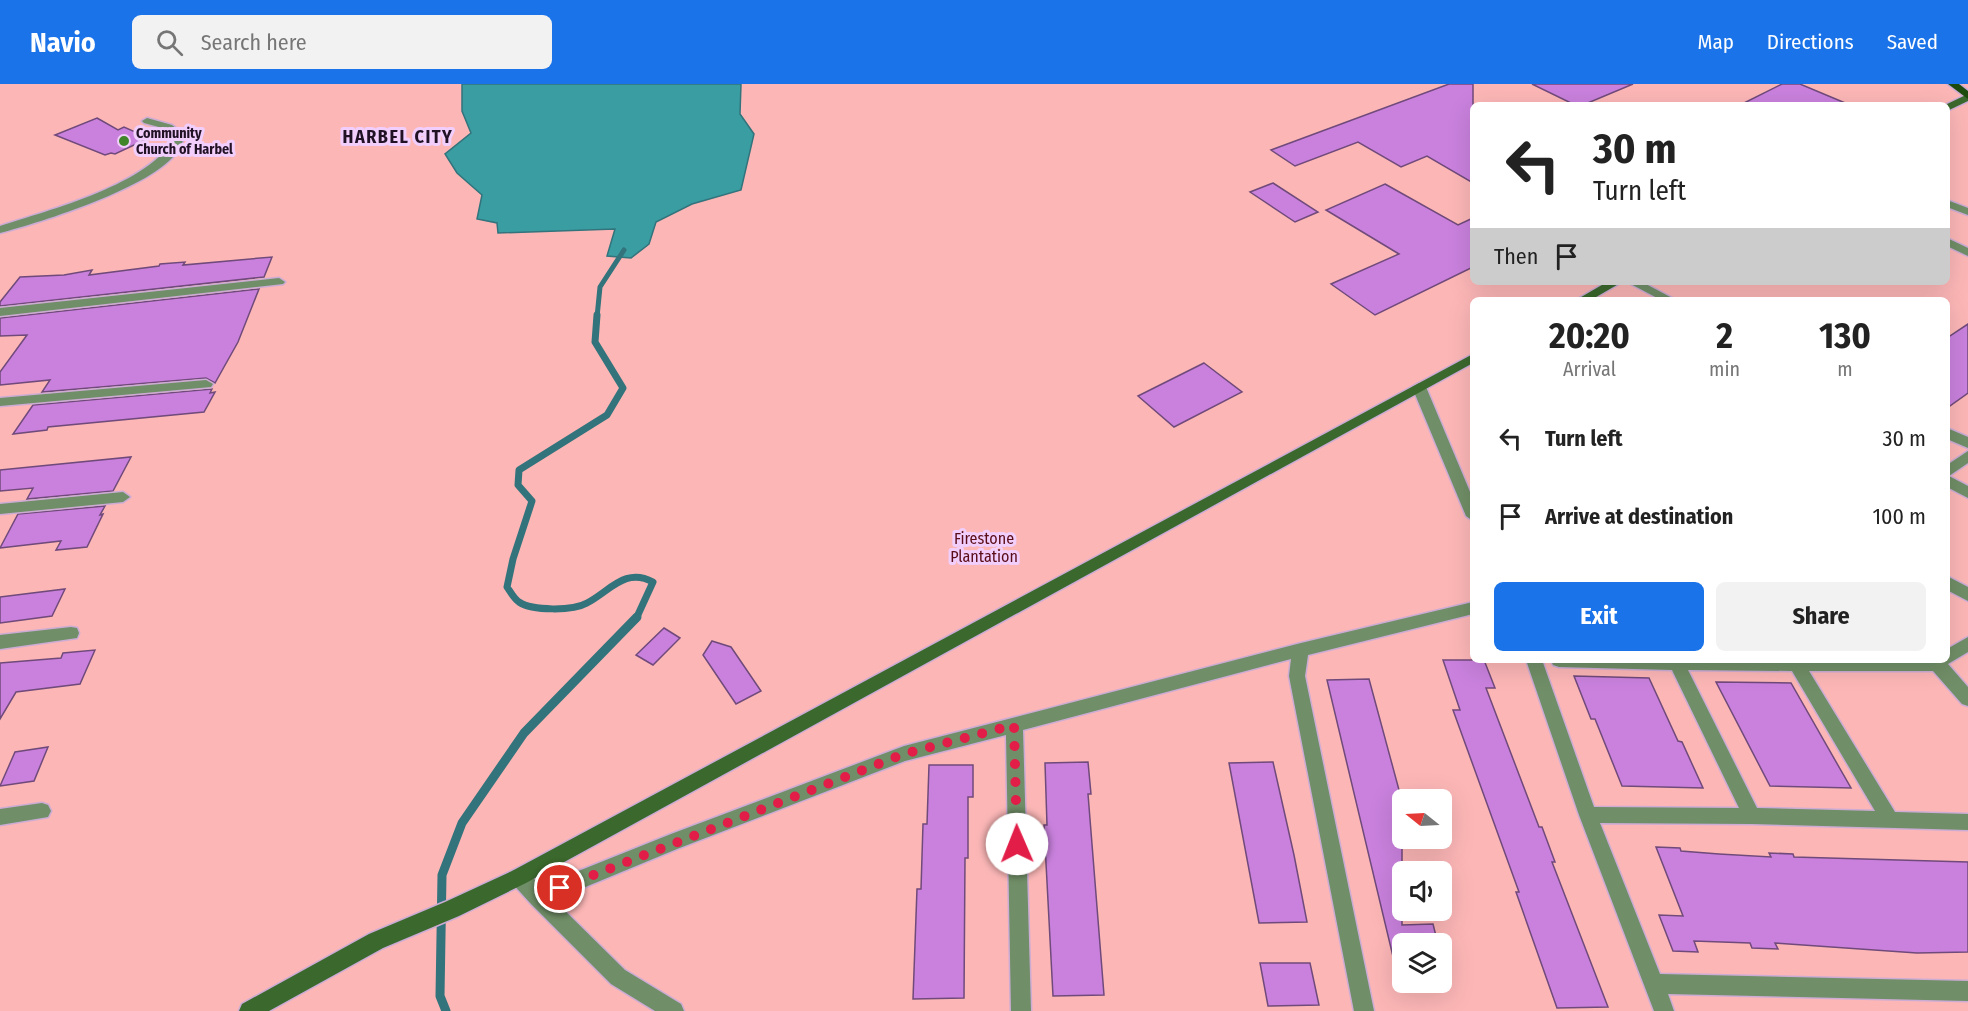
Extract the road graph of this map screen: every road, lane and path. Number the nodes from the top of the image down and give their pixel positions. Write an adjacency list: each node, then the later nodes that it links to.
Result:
1 (1953, 84): 2 (main road)
2 (1968, 97): 3 (main road)
3 (1950, 106)
4 (147, 121): 7 (street)
5 (1950, 204): 6 (street)
6 (1968, 212)
7 (0, 230)
8 (1950, 243): 9 (street)
9 (1968, 253)
10 (279, 282): 15 (street)
11 (1610, 285): 13 (main road)
12 (1639, 285): 14 (street)
13 (1588, 297)
14 (1664, 297)
15 (0, 312)
16 (1470, 360): 18 (main road)
17 (206, 384): 19 (street)
18 (1419, 387): 28 (street); 49 (main road)
19 (0, 402)
20 (1950, 434): 21 (street)
21 (1968, 443)
22 (1968, 456): 23 (street)
23 (1950, 470)
24 (1950, 484): 25 (street)
25 (1968, 494)
26 (123, 496): 27 (street)
27 (0, 509)
28 (1470, 509)
29 (1950, 584): 30 (street)
30 (1968, 595)
31 (1470, 609): 35 (street)
32 (71, 633): 33 (street)
33 (0, 642)
34 (1968, 644): 36 (street)
35 (1301, 650): 42 (street); 56 (street)
36 (1950, 654)
37 (1535, 663): 44 (street)
38 (1676, 663): 45 (street)
39 (1796, 663): 47 (street)
40 (1942, 663): 41 (street)
41 (1968, 699)
42 (1014, 725): 50 (street); 55 (street)
43 (42, 811): 46 (street)
44 (1588, 815): 45 (street); 51 (street)
45 (1752, 816): 47 (street)
46 (0, 817)
47 (1891, 821): 48 (street)
48 (1968, 822)
49 (513, 879): 50 (street); 53 (main road)
50 (538, 897): 54 (street)
51 (1654, 984): 52 (street); 57 (street)
52 (1968, 991)
53 (249, 1011)
54 (674, 1011)
55 (1021, 1011)
56 (1364, 1011)
57 (1664, 1011)

